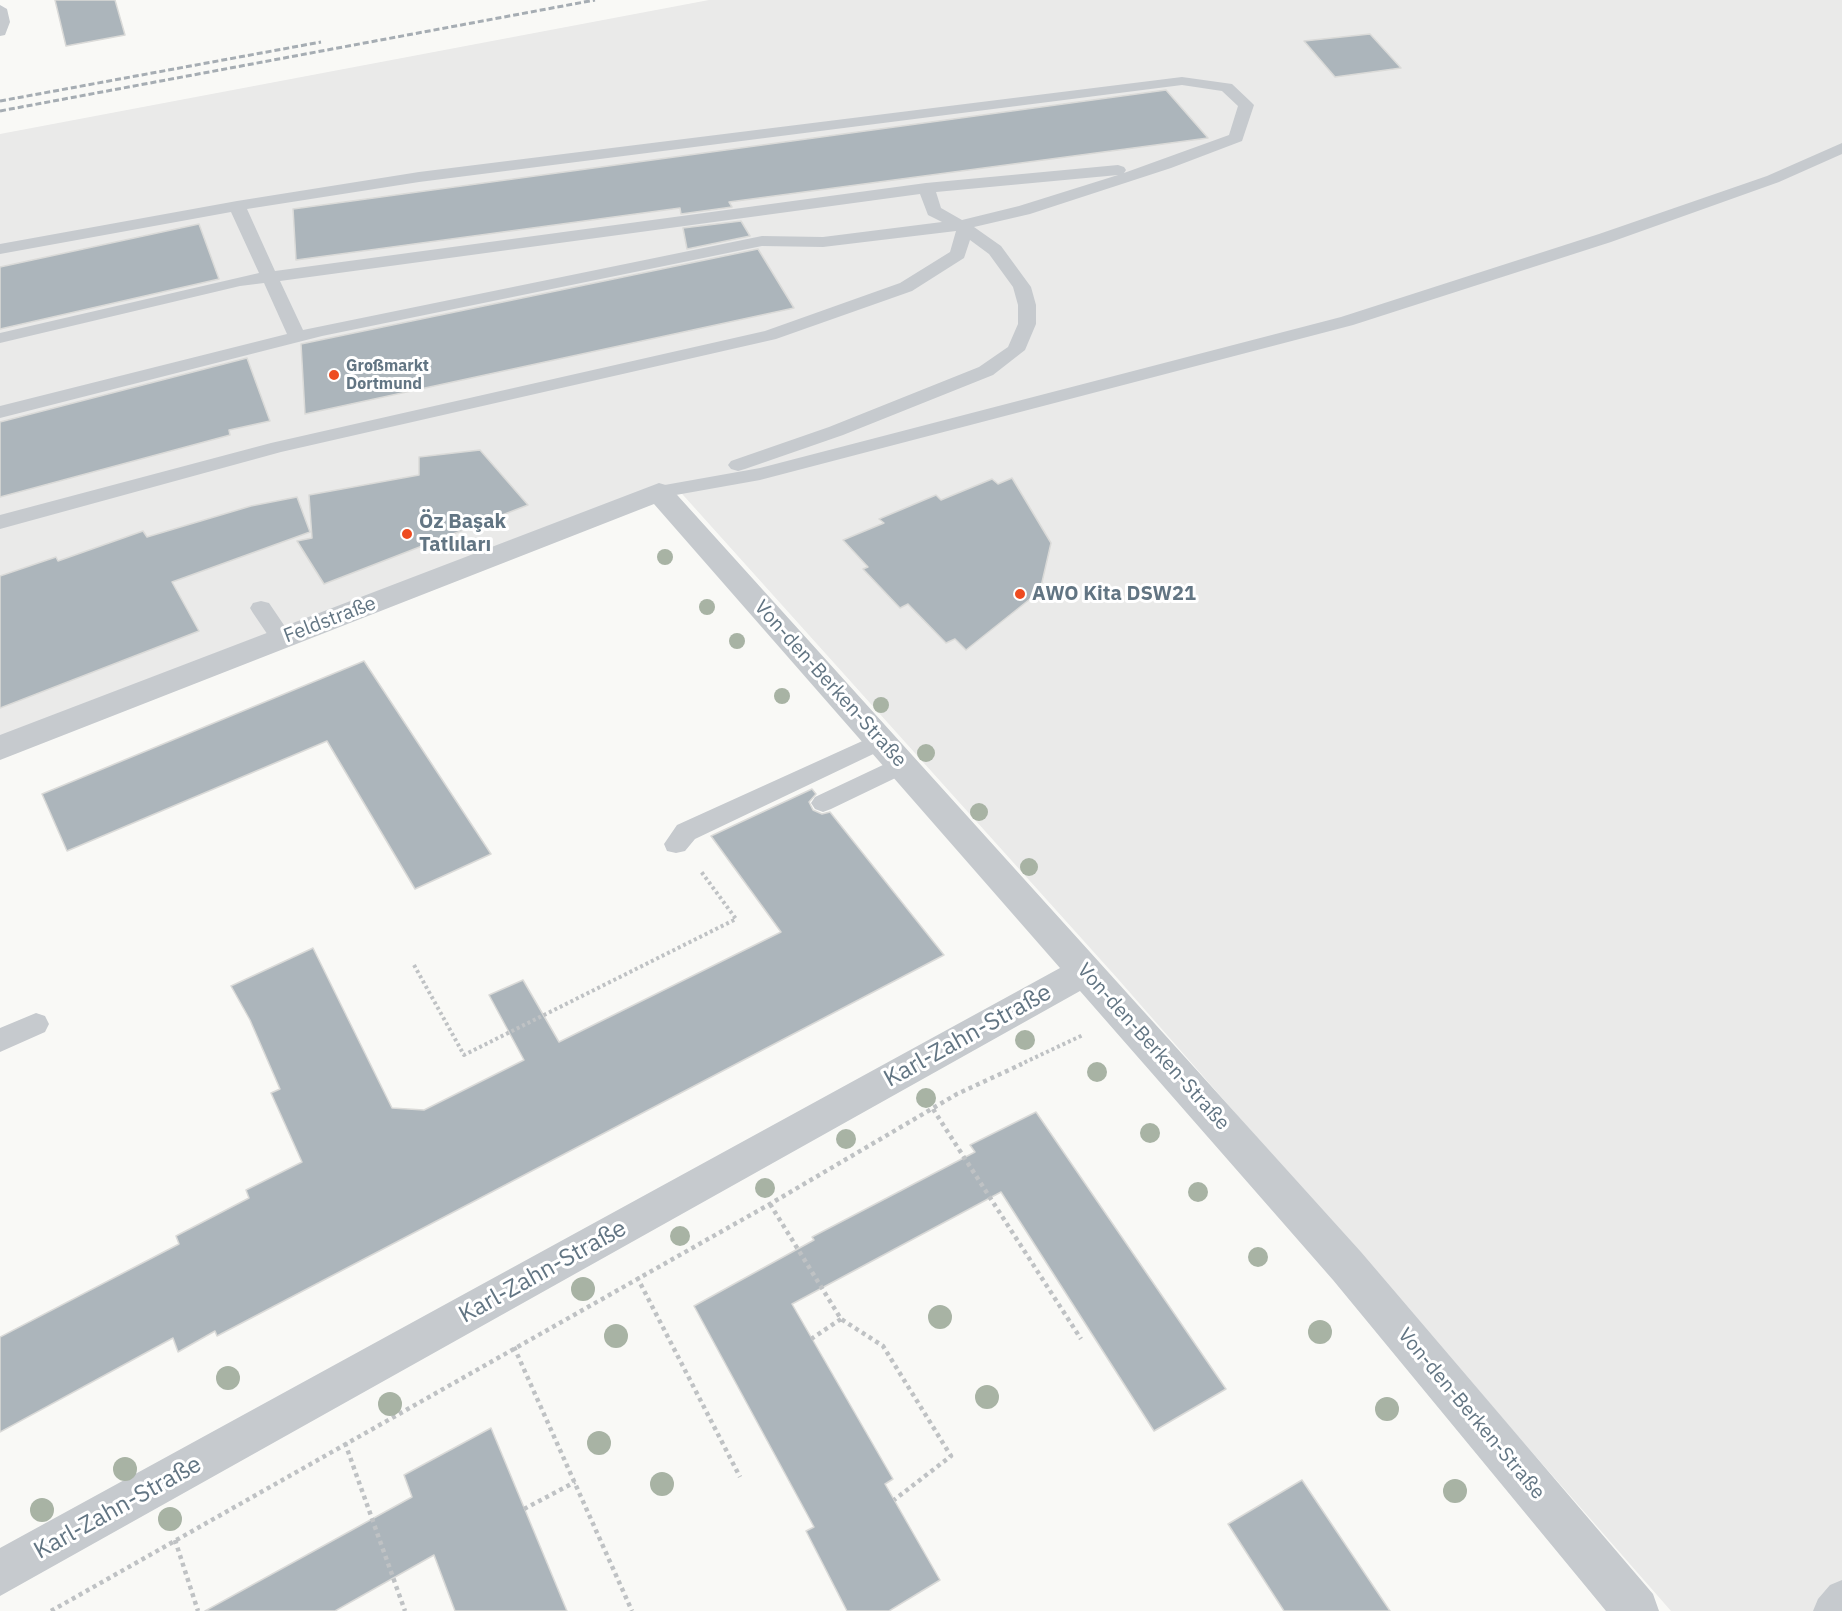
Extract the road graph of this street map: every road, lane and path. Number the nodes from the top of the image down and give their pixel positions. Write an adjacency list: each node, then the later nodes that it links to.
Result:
1 (0, 9): 2 (lane)
2 (0, 32)
3 (1842, 148): 13 (lane)
4 (1165, 165): 5 (lane); 6 (lane); 7 (lane)
5 (926, 188): 7 (lane); 9 (lane)
6 (237, 206): 8 (lane); 9 (lane)
7 (963, 226): 10 (lane); 13 (lane); 14 (lane)
8 (0, 249)
9 (267, 277): 10 (lane); 11 (lane)
10 (297, 337): 12 (lane)
11 (0, 339)
12 (0, 412)
13 (659, 492): 16 (street, Feldstraße); 18 (street, Von-den-Berken-Straße)
14 (0, 522)
15 (261, 608): 16 (lane)
16 (282, 639): 17 (street, Feldstraße)
17 (0, 748)
18 (891, 753): 19 (lane); 20 (lane); 22 (street, Von-den-Berken-Straße)
19 (823, 803)
20 (677, 842): 21 (path)
21 (414, 965)
22 (1085, 971): 23 (street, Von-den-Berken-Straße); 39 (street, Karl-Zahn-Straße)
23 (1124, 1015): 26 (path); 45 (street, Von-den-Berken-Straße)
24 (36, 1024): 25 (lane)
25 (0, 1041)
26 (933, 1109): 27 (path); 31 (path)
27 (770, 1204): 28 (path); 29 (path)
28 (637, 1277): 32 (path); 34 (path)
29 (841, 1319): 30 (path); 36 (path)
30 (811, 1338)
31 (1081, 1339)
32 (514, 1347): 33 (path); 35 (path)
33 (345, 1443): 38 (path); 43 (path)
34 (740, 1477)
35 (575, 1482): 37 (path); 44 (path)
36 (894, 1500)
37 (524, 1509)
38 (175, 1540): 41 (path); 42 (path)
39 (1, 1569)
40 (1842, 1597): 46 (lane)
41 (51, 1611)
42 (198, 1611)
43 (405, 1611)
44 (632, 1611)
45 (1635, 1611)
46 (1830, 1611)

